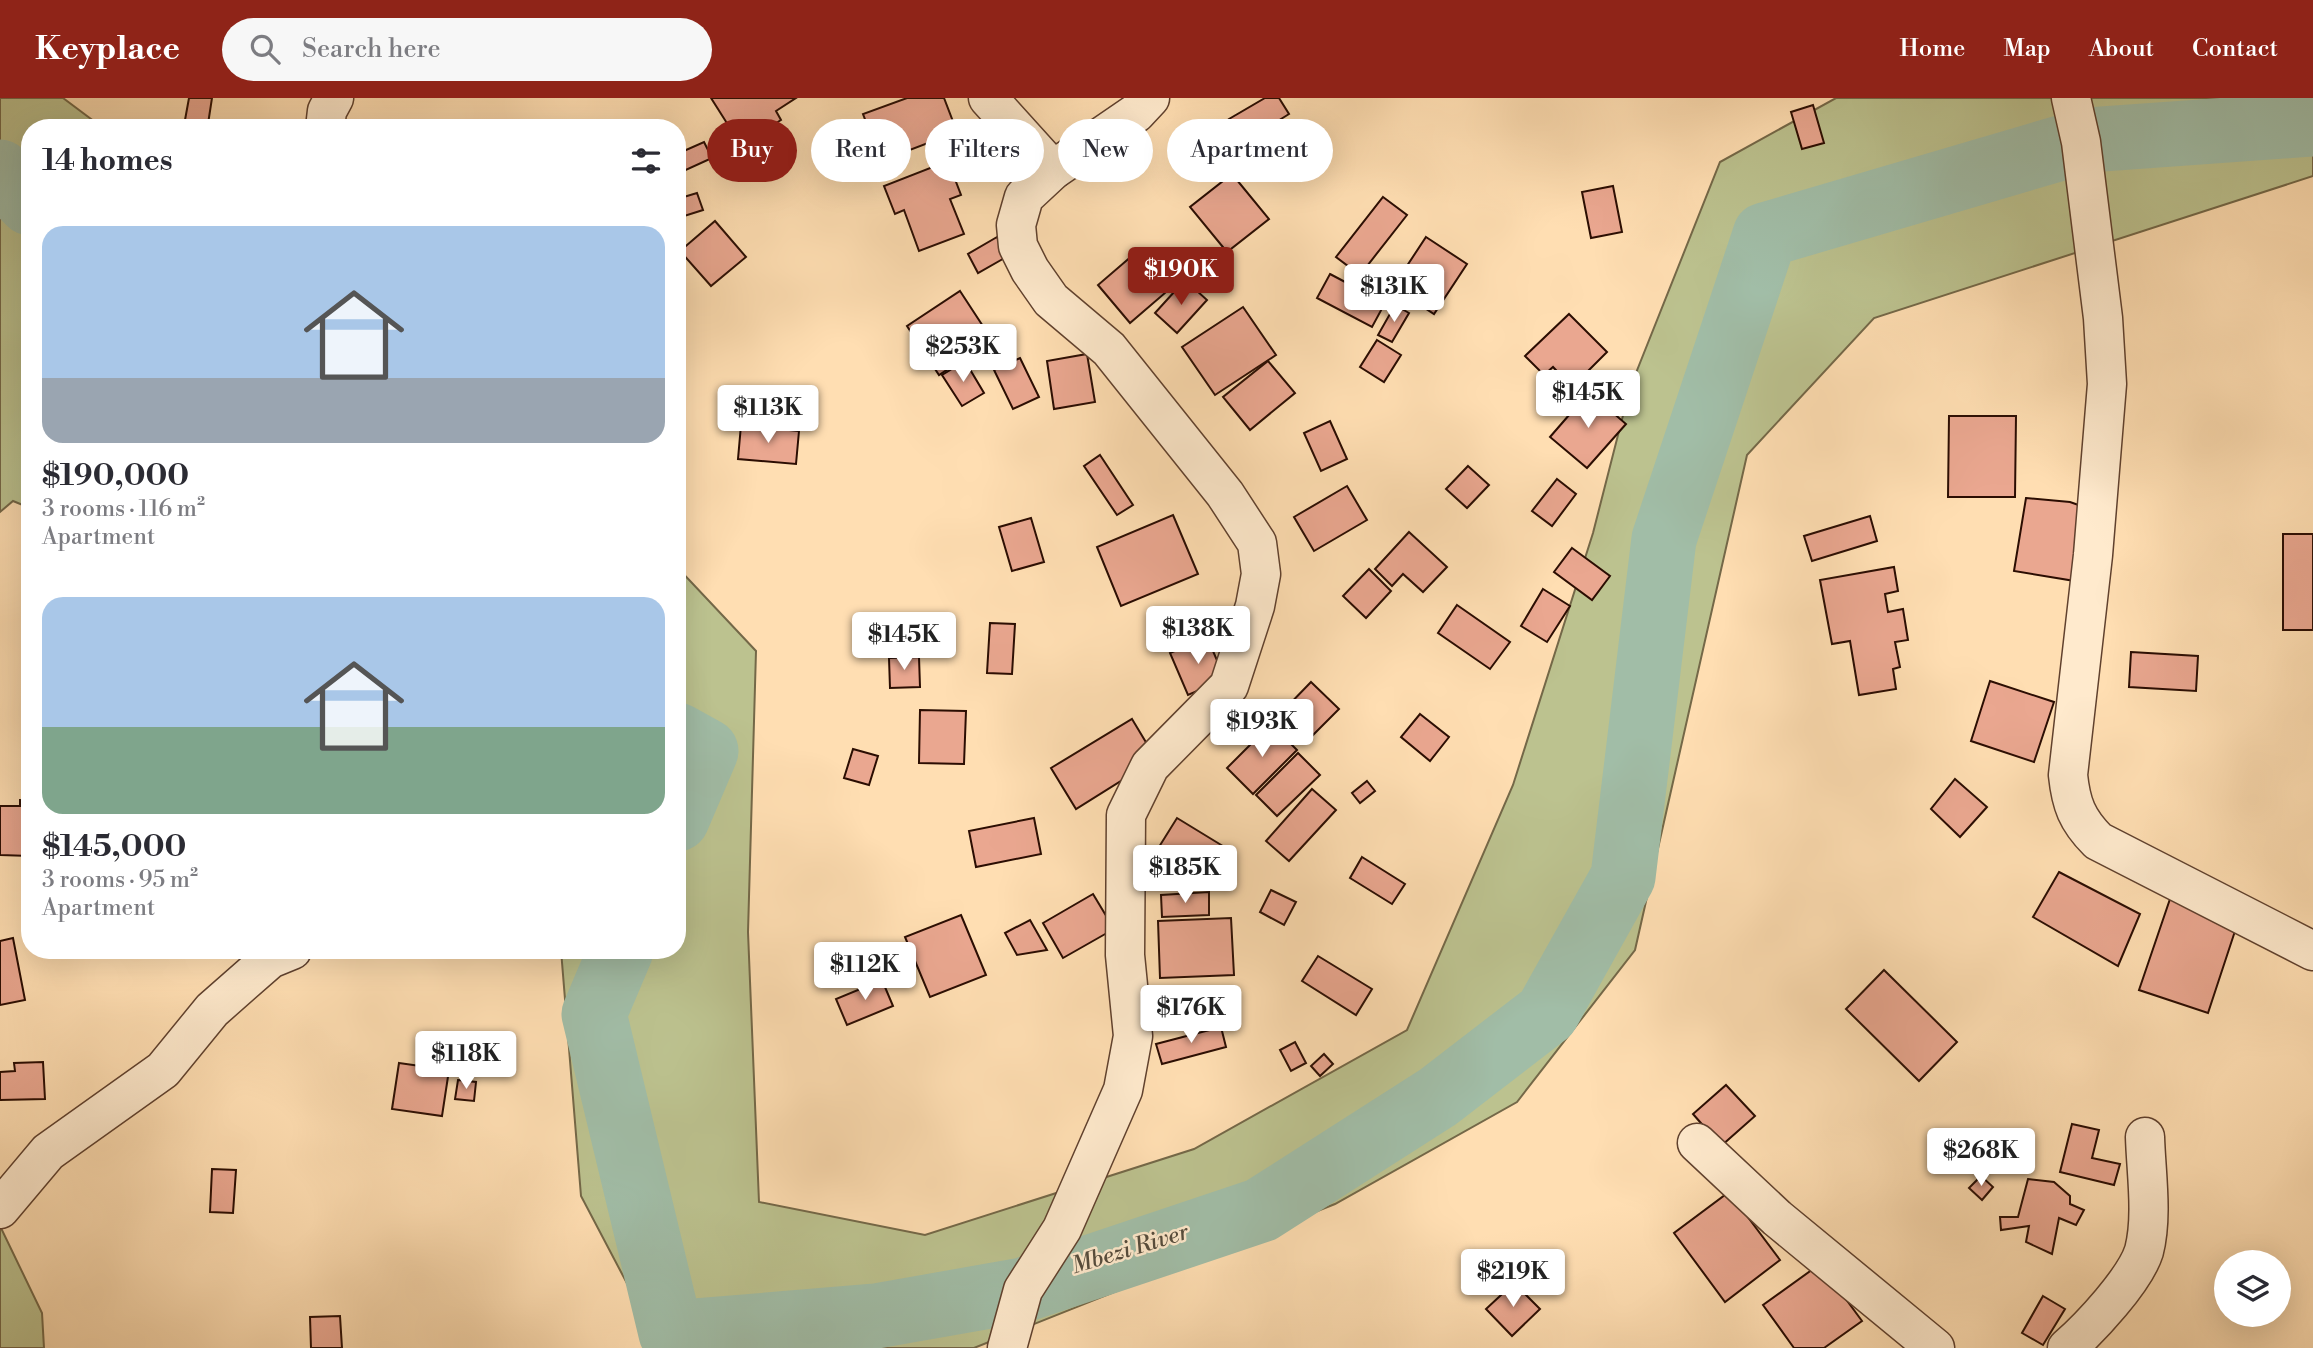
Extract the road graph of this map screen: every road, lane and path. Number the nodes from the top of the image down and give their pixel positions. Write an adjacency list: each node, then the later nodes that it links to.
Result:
1 (334, 98): 5 (street)
2 (988, 98): 6 (street)
3 (1150, 98): 6 (street)
4 (2071, 98): 7 (street)
5 (326, 119)
6 (1053, 170): 12 (street)
7 (2313, 951)
8 (270, 959): 11 (street)
9 (2145, 1137): 14 (street)
10 (1697, 1143): 13 (street)
11 (0, 1209)
12 (1007, 1348)
13 (1935, 1348)
14 (2067, 1348)

